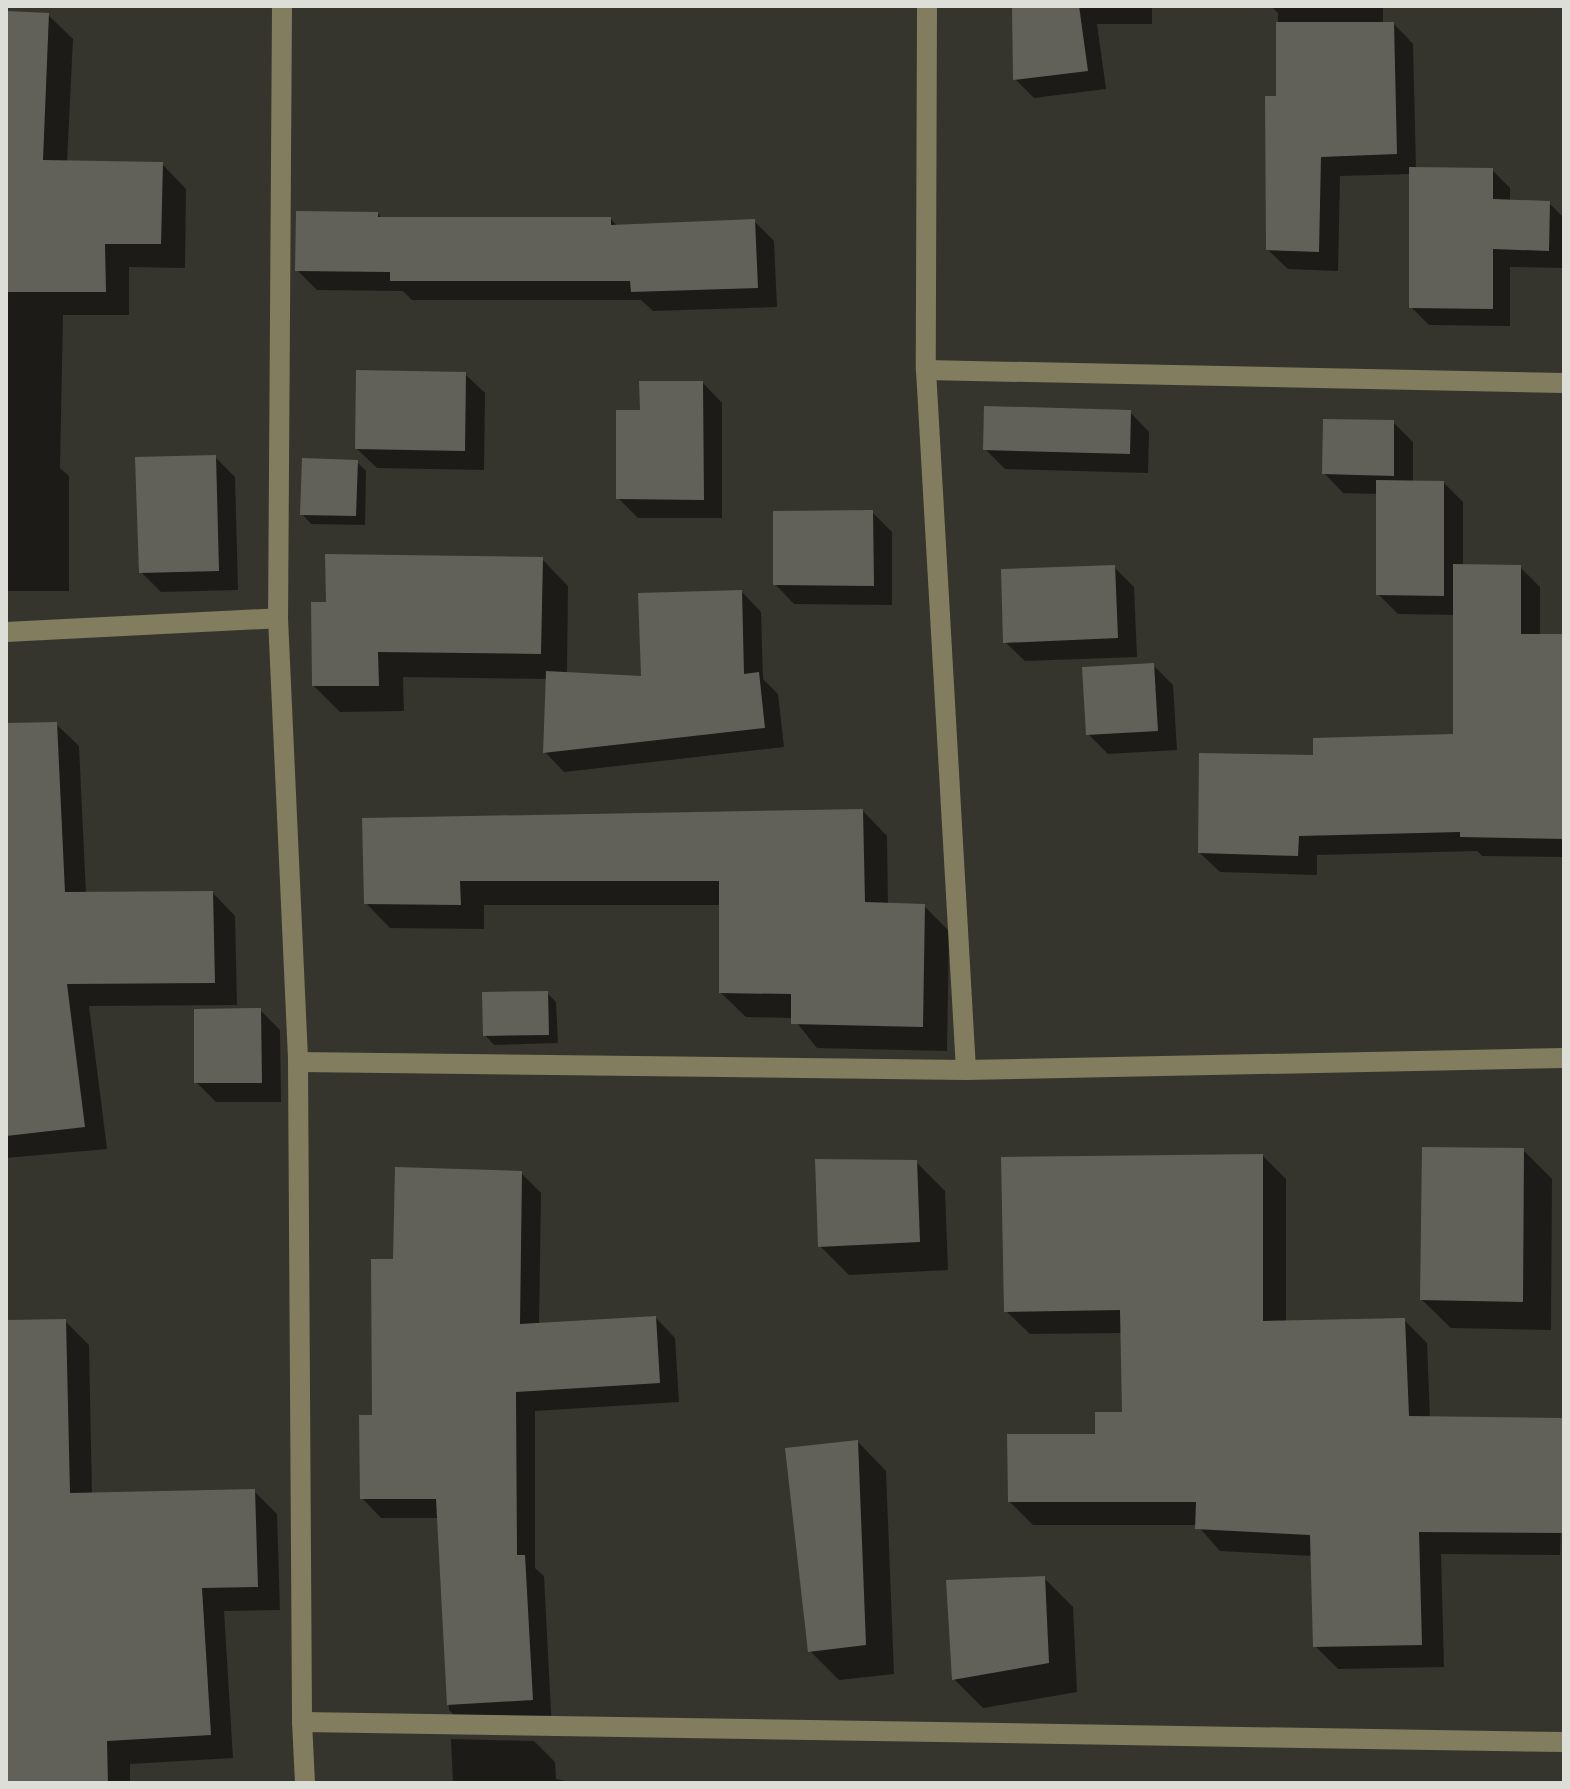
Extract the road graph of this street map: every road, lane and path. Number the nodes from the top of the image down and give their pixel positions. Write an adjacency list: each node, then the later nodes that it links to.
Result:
1 (282, 6): 5 (street)
2 (927, 6): 3 (street)
3 (926, 370): 4 (street); 9 (street)
4 (1564, 383)
5 (278, 618): 6 (street); 8 (street)
6 (6, 632)
7 (1564, 1058): 9 (street)
8 (298, 1062): 9 (street); 10 (street)
9 (966, 1070)
10 (302, 1722): 11 (street); 12 (street)
11 (1564, 1742)
12 (305, 1783)

